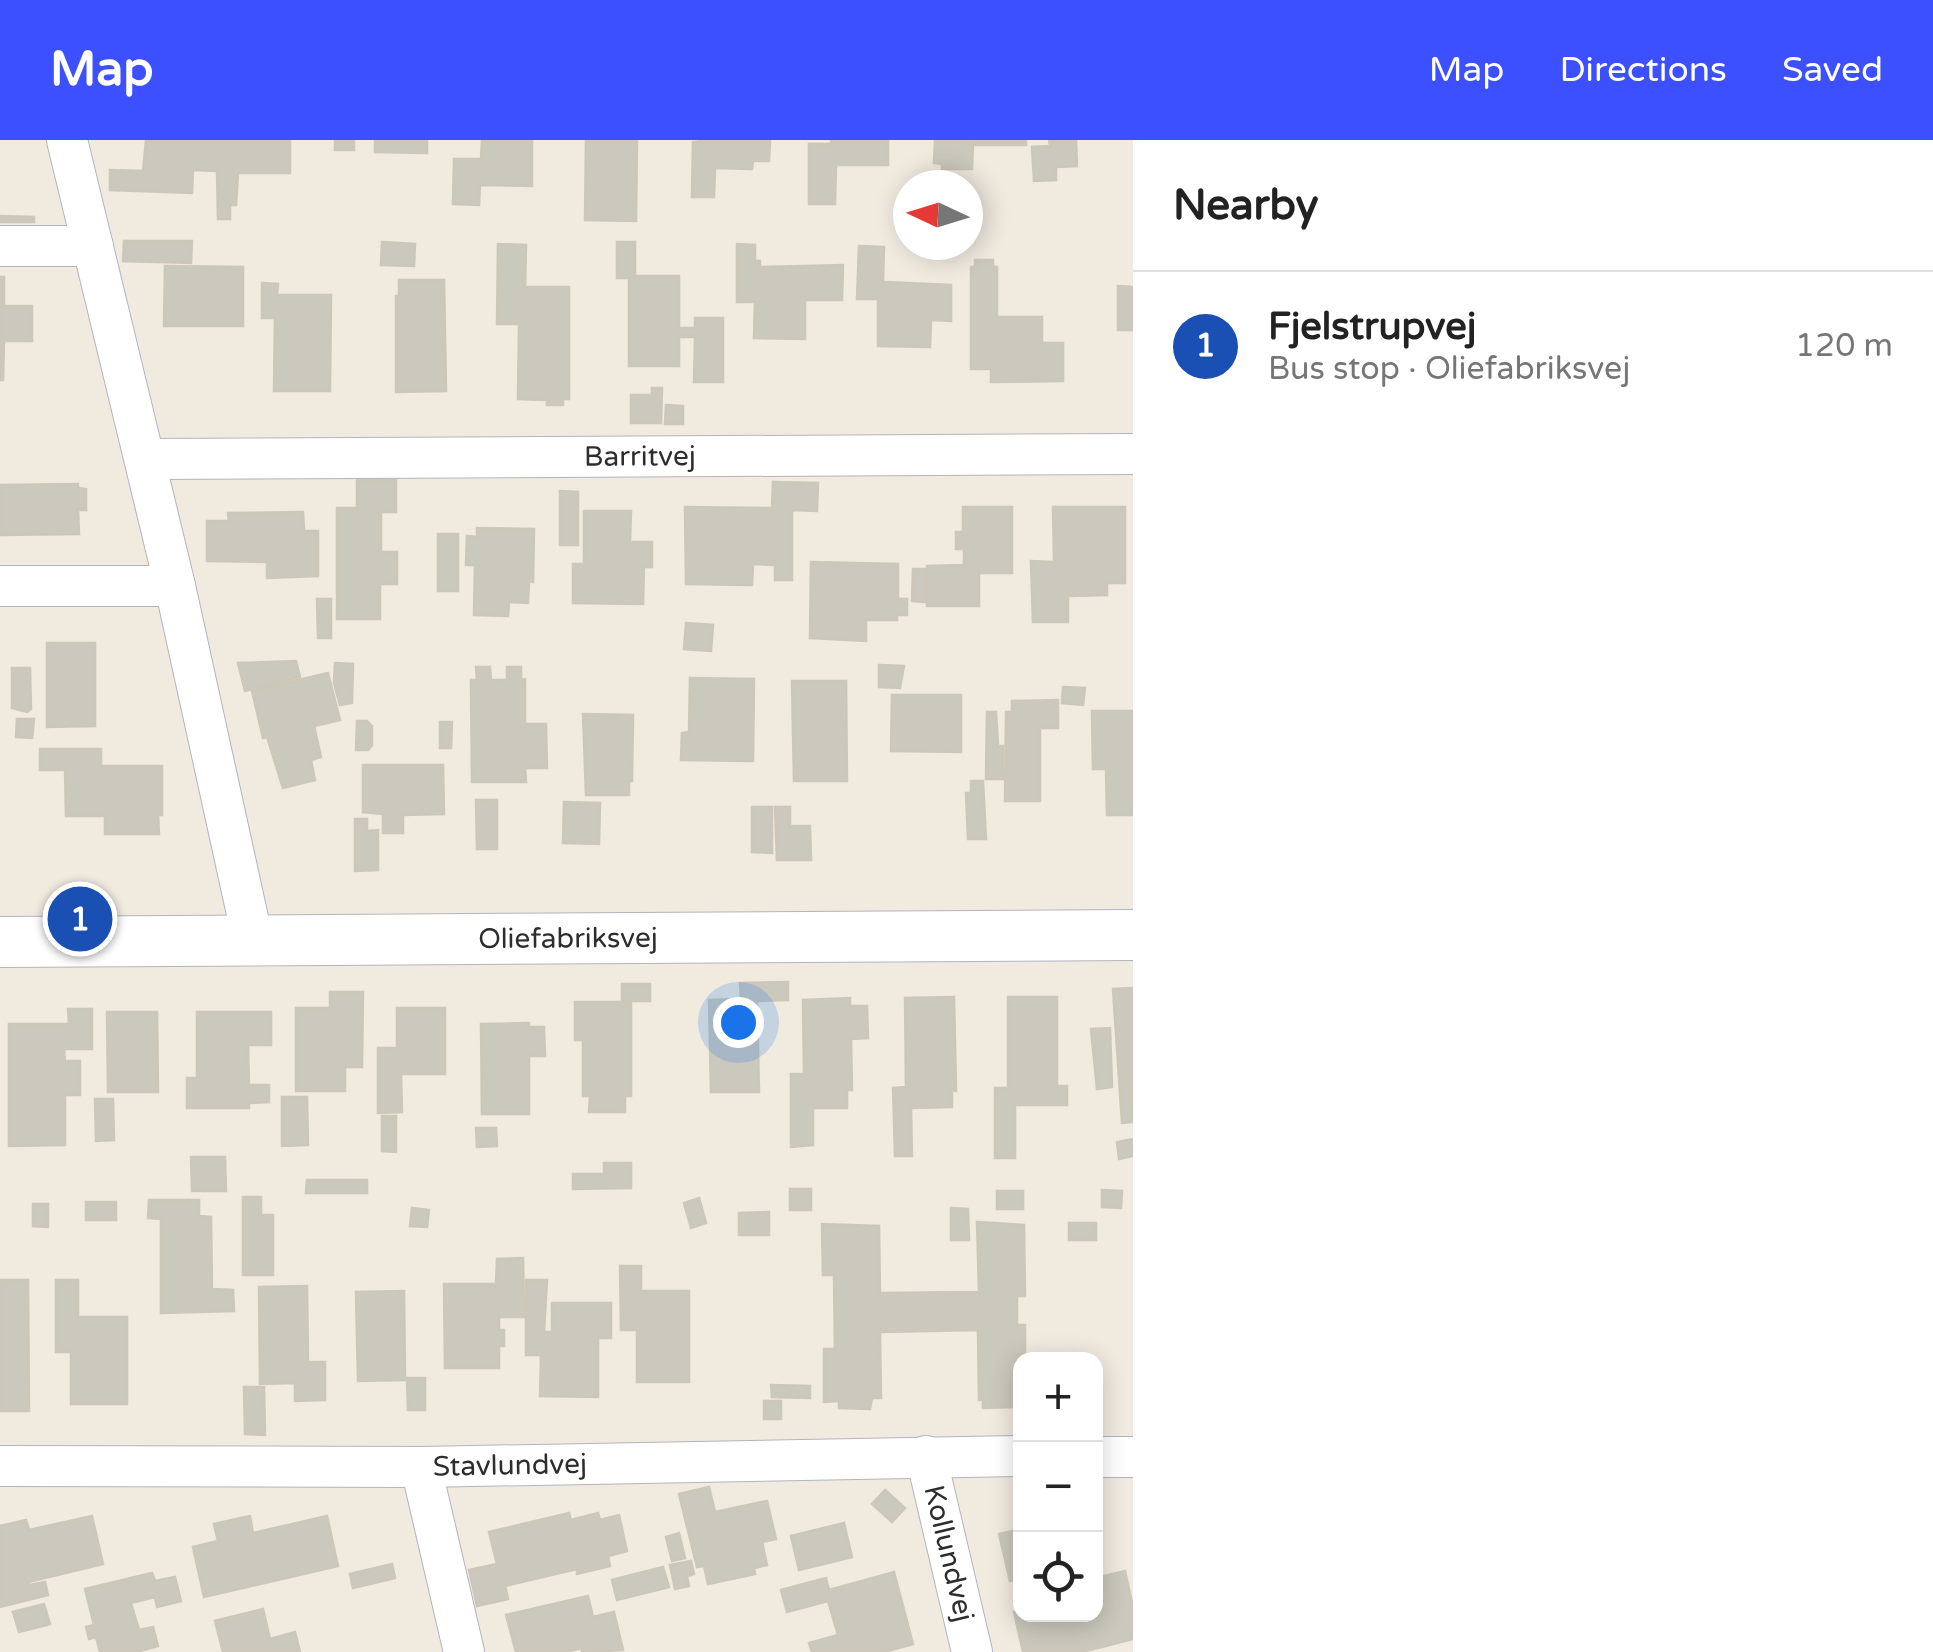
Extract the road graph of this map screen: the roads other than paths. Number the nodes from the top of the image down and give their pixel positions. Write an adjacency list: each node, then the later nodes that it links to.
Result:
1 (67, 140): 3 (street)
2 (0, 246): 3 (street)
3 (93, 246): 5 (street)
4 (1133, 454): 5 (street, Barritvej)
5 (145, 459): 7 (street)
6 (0, 586): 7 (street)
7 (175, 586): 9 (street)
8 (1133, 935): 9 (street, Oliefabriksvej)
9 (253, 941): 10 (street, Oliefabriksvej)
10 (0, 942)
11 (926, 1456): 12 (street, Stavlundvej); 16 (street, Stavlundvej); 18 (street, Kollundvej)
12 (1013, 1456)
13 (1103, 1457): 14 (street)
14 (1133, 1457)
15 (0, 1466): 16 (street, Stavlundvej)
16 (421, 1467): 17 (street)
17 (464, 1652)
18 (972, 1652)

